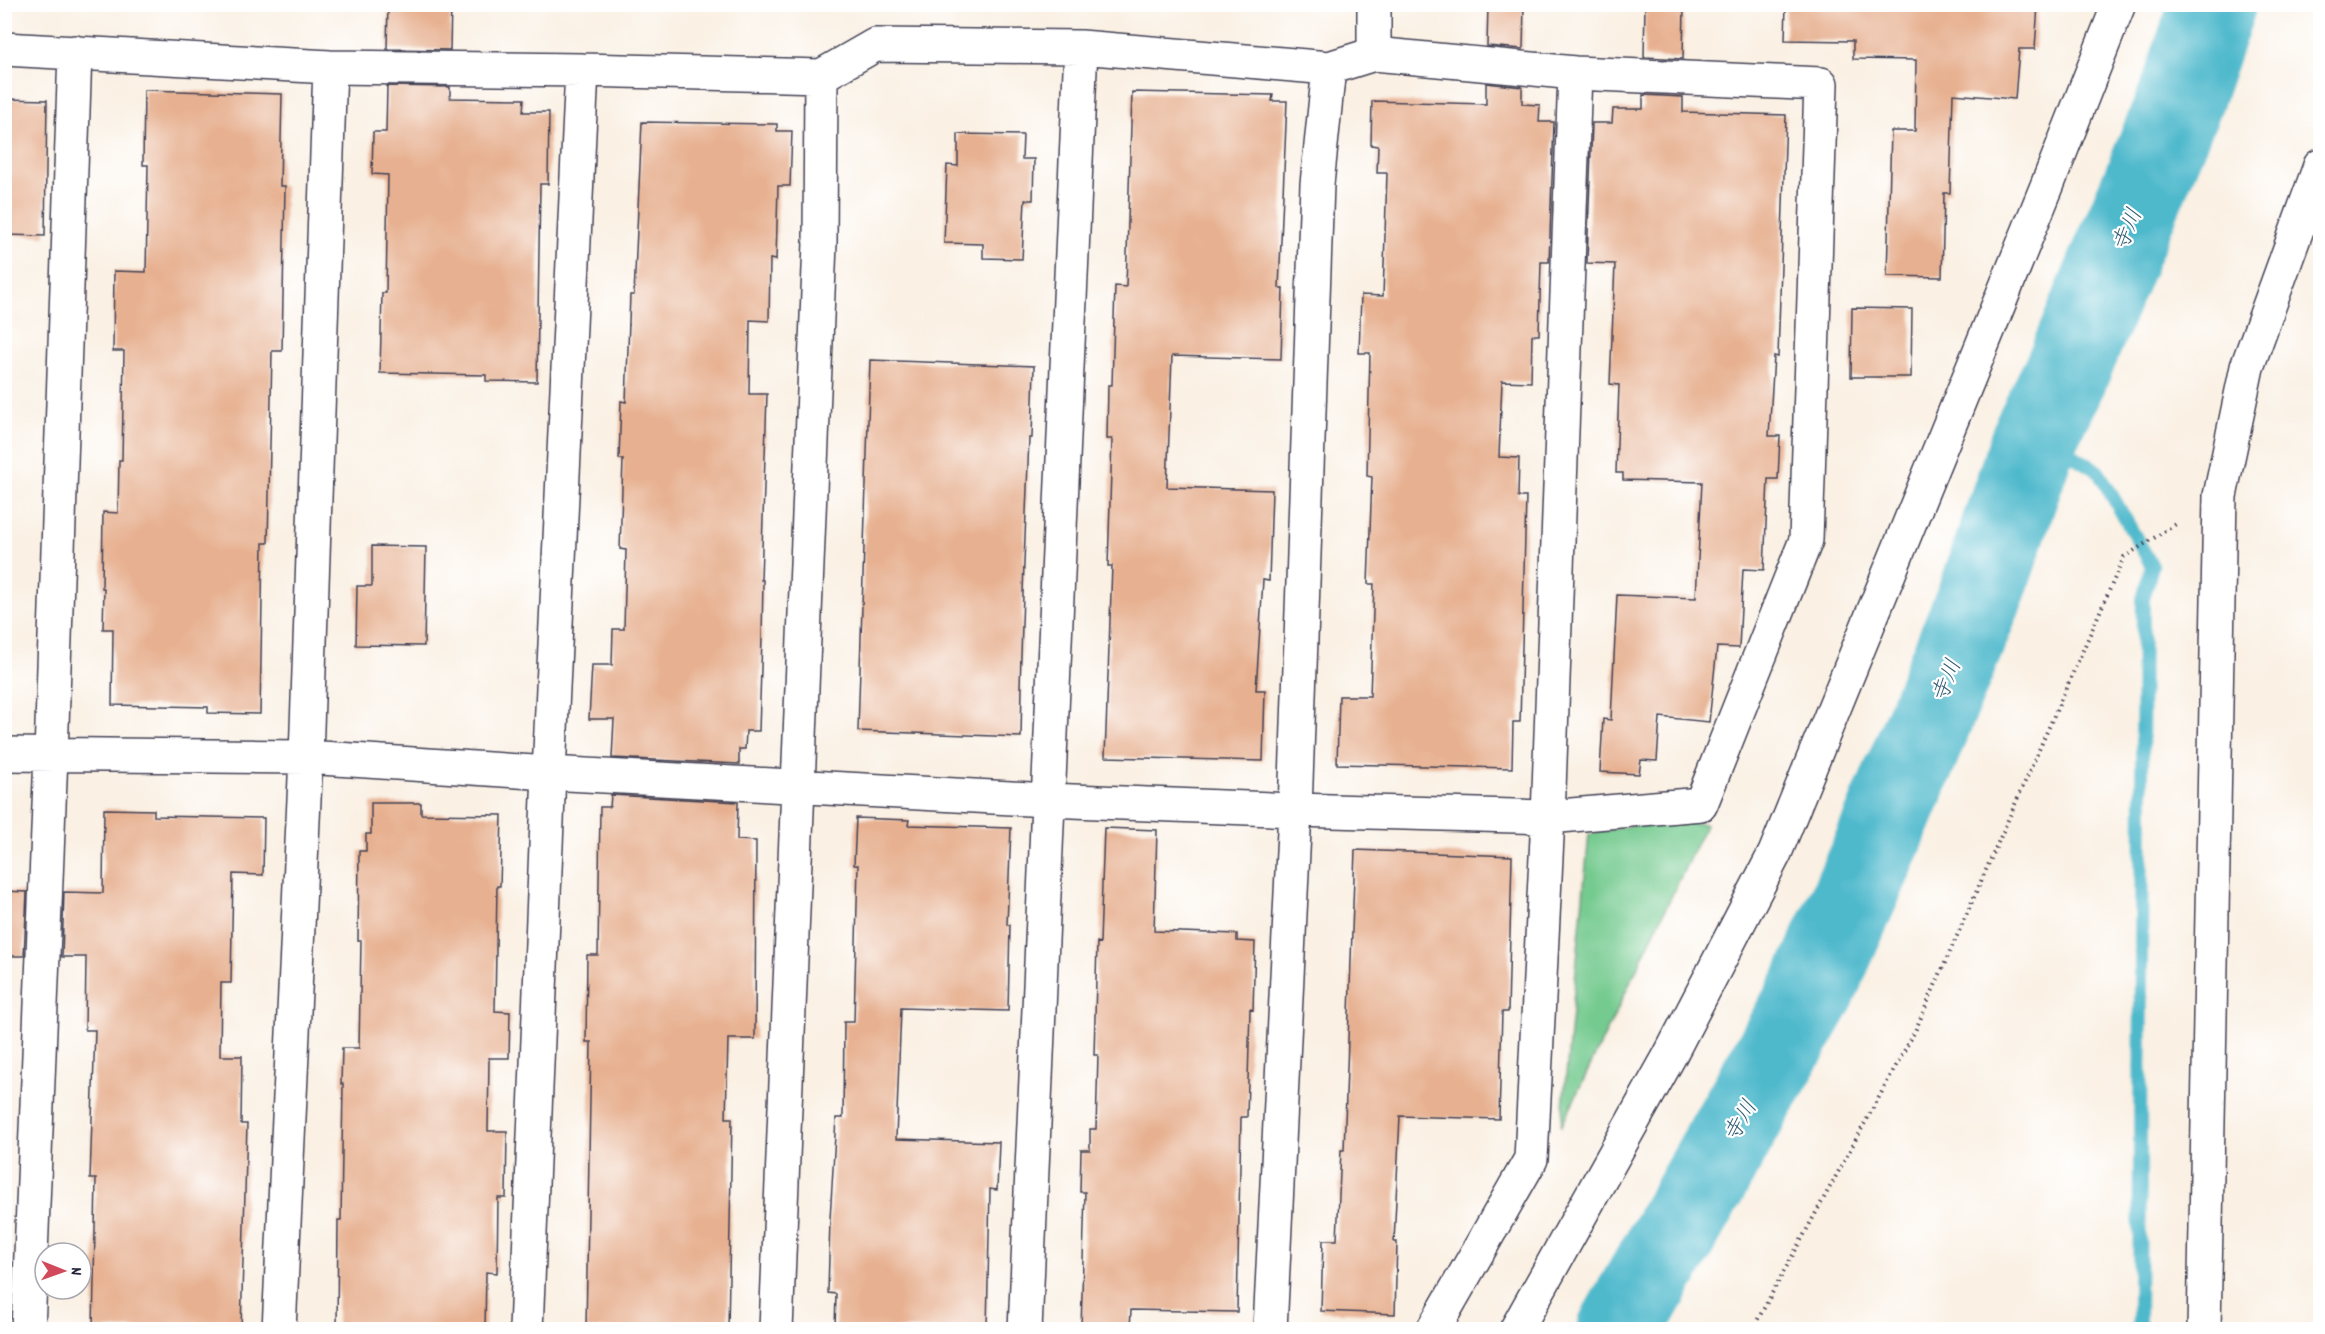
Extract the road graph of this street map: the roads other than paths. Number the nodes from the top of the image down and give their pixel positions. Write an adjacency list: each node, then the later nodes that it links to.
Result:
1 (1374, 4): 6 (street)
2 (2118, 4): 28 (street)
3 (1081, 47): 8 (street); 11 (street); 18 (street)
4 (4, 50): 5 (street)
5 (75, 52): 7 (street); 14 (street)
6 (1374, 54): 8 (street); 10 (street)
7 (330, 67): 9 (street); 15 (street)
8 (1329, 68): 19 (street)
9 (582, 70): 11 (street); 16 (street)
10 (1575, 73): 20 (street); 20 (street)
11 (821, 76): 17 (street)
12 (2320, 166): 29 (street)
13 (4, 754): 14 (street)
14 (51, 755): 15 (street); 21 (street)
15 (306, 757): 16 (street); 22 (street)
16 (549, 773): 17 (street); 23 (street)
17 (800, 787): 18 (street); 24 (street)
18 (1048, 800): 19 (street); 25 (street)
19 (1295, 810): 20 (street); 26 (street)
20 (1548, 817): 27 (street)
21 (28, 1329)
22 (279, 1329)
23 (526, 1329)
24 (776, 1329)
25 (1025, 1329)
26 (1270, 1329)
27 (1433, 1329)
28 (1516, 1329)
29 (2204, 1329)

